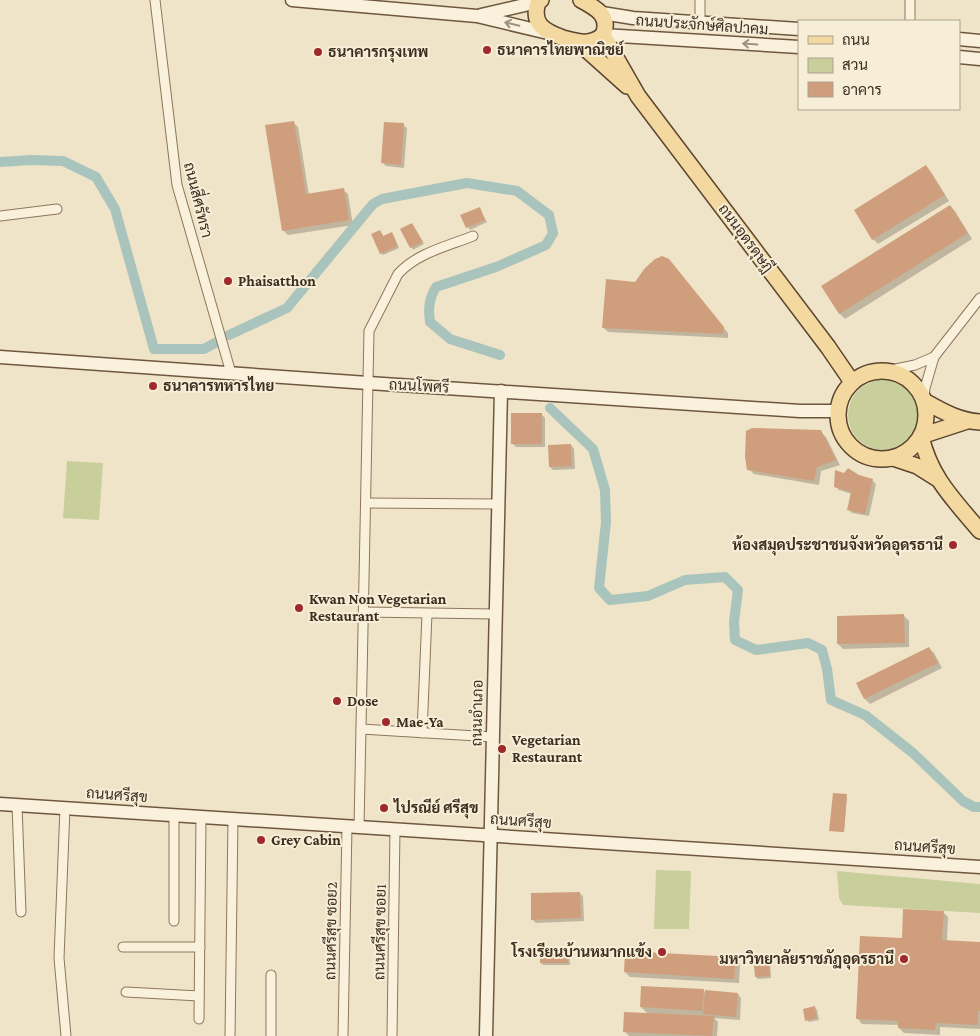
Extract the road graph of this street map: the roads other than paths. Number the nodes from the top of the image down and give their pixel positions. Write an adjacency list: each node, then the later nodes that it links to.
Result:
1 (155, 0): 29 (street, ถนนสี่ศรัทรา)
2 (292, 0): 8 (main road)
3 (581, 0): 7 (main road)
4 (700, 0): 10 (street)
5 (910, 0): 9 (street)
6 (539, 1): 8 (main road); 12 (main road)
7 (602, 13): 10 (main road, ถนนประจักษ์ศิลปาคม); 13 (main road)
8 (477, 16): 12 (main road, one-way to 8)
9 (910, 20)
10 (700, 22): 11 (main road, ถนนประจักษ์ศิลปาคม); 15 (main road)
11 (798, 28)
12 (548, 33): 17 (main road)
13 (603, 35): 15 (main road, ถนนประจักษ์ศิลปาคม); 17 (main road); 21 (main road, ถนนอุดรดุษฎี)
14 (960, 39): 16 (main road)
15 (698, 41): 18 (main road, ถนนประจักษ์ศิลปาคม, one-way to 15)
16 (980, 41)
17 (579, 43): 21 (main road, ถนนอุดรดุษฎี)
18 (798, 47)
19 (960, 57): 20 (main road)
20 (980, 58)
21 (638, 96): 30 (main road, ถนนอุดรดุษฎี)
22 (57, 209): 23 (street)
23 (0, 216)
24 (473, 236): 31 (street, ถนนศรีสุข ซอย2)
25 (980, 298): 27 (street)
26 (0, 357): 29 (main road, ถนนโพศรี)
27 (934, 357): 28 (street); 33 (street)
28 (886, 371): 30 (main road); 33 (main road)
29 (231, 373): 31 (main road, ถนนโพศรี)
30 (852, 382): 34 (main road)
31 (368, 384): 32 (main road, ถนนโพศรี); 39 (street, ถนนศรีสุข ซอย2)
32 (501, 391): 34 (main road, ถนนโพศรี); 40 (main road, ถนนอำเภอ)
33 (924, 401): 35 (main road); 36 (main road)
34 (838, 411): 37 (main road)
35 (973, 421): 36 (main road)
36 (921, 436): 37 (main road); 38 (main road)
37 (893, 458): 38 (main road)
38 (936, 478): 41 (main road)
39 (366, 503): 40 (street); 42 (street, ถนนศรีสุข ซอย2)
40 (498, 504): 44 (main road, ถนนอำเภอ)
41 (980, 531)
42 (364, 612): 43 (street); 45 (street, ถนนศรีสุข ซอย2)
43 (427, 614): 44 (street); 46 (street)
44 (496, 614): 47 (main road, ถนนอำเภอ)
45 (361, 729): 46 (street); 54 (street, ถนนศรีสุข ซอย2)
46 (422, 733): 47 (street)
47 (493, 736): 56 (main road, ถนนอำเภอ)
48 (0, 804): 49 (main road, ถนนศรีสุข)
49 (17, 805): 50 (main road, ถนนศรีสุข); 58 (street)
50 (65, 808): 51 (main road, ถนนศรีสุข); 66 (street)
51 (174, 815): 52 (main road, ถนนศรีสุข); 59 (street)
52 (201, 817): 53 (main road, ถนนศรีสุข); 61 (street)
53 (233, 819): 54 (main road, ถนนศรีสุข); 67 (street)
54 (353, 826): 55 (main road, ถนนศรีสุข); 69 (street, ถนนศรีสุข ซอย2)
55 (395, 829): 56 (main road, ถนนศรีสุข); 70 (street, ถนนศรีสุข ซอย1)
56 (490, 835): 57 (main road, ถนนศรีสุข); 71 (main road, ถนนอำเภอ)
57 (980, 867)
58 (21, 912)
59 (174, 922)
60 (123, 947): 61 (street)
61 (200, 947): 64 (street)
62 (271, 975): 68 (street)
63 (126, 992): 64 (street)
64 (200, 996): 65 (street)
65 (199, 1019)
66 (66, 1036)
67 (230, 1036)
68 (271, 1036)
69 (344, 1036)
70 (392, 1036)
71 (486, 1036)

